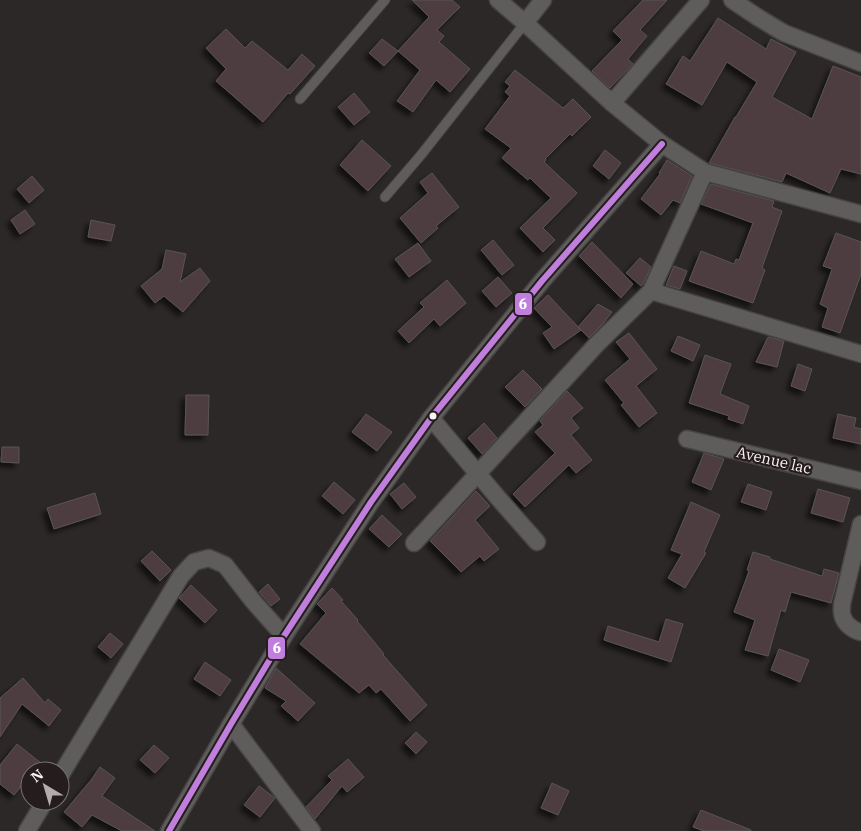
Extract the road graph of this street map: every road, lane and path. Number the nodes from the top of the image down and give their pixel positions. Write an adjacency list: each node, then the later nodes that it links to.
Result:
1 (385, 0): 8 (lane)
2 (498, 0): 6 (street)
3 (543, 0): 6 (street)
4 (701, 0): 9 (street)
5 (732, 0): 7 (street)
6 (525, 23): 9 (street); 12 (lane)
7 (861, 63)
8 (300, 99)
9 (612, 103): 10 (street)
10 (662, 144): 11 (street); 16 (street)
11 (705, 172): 13 (street); 14 (street)
12 (385, 197)
13 (861, 214)
14 (651, 291): 15 (street); 18 (street)
15 (861, 354)
16 (431, 418): 18 (street); 24 (street)
17 (687, 439): 19 (street, Avenue lac)
18 (478, 472): 21 (street); 22 (street)
19 (861, 481)
20 (861, 524): 23 (street)
21 (414, 542)
22 (537, 542)
23 (861, 632)
24 (284, 636): 25 (street); 26 (street)
25 (231, 724): 29 (street); 30 (street)
26 (69, 761)
27 (39, 811): 28 (street)
28 (27, 831)
29 (168, 831)
30 (312, 831)

